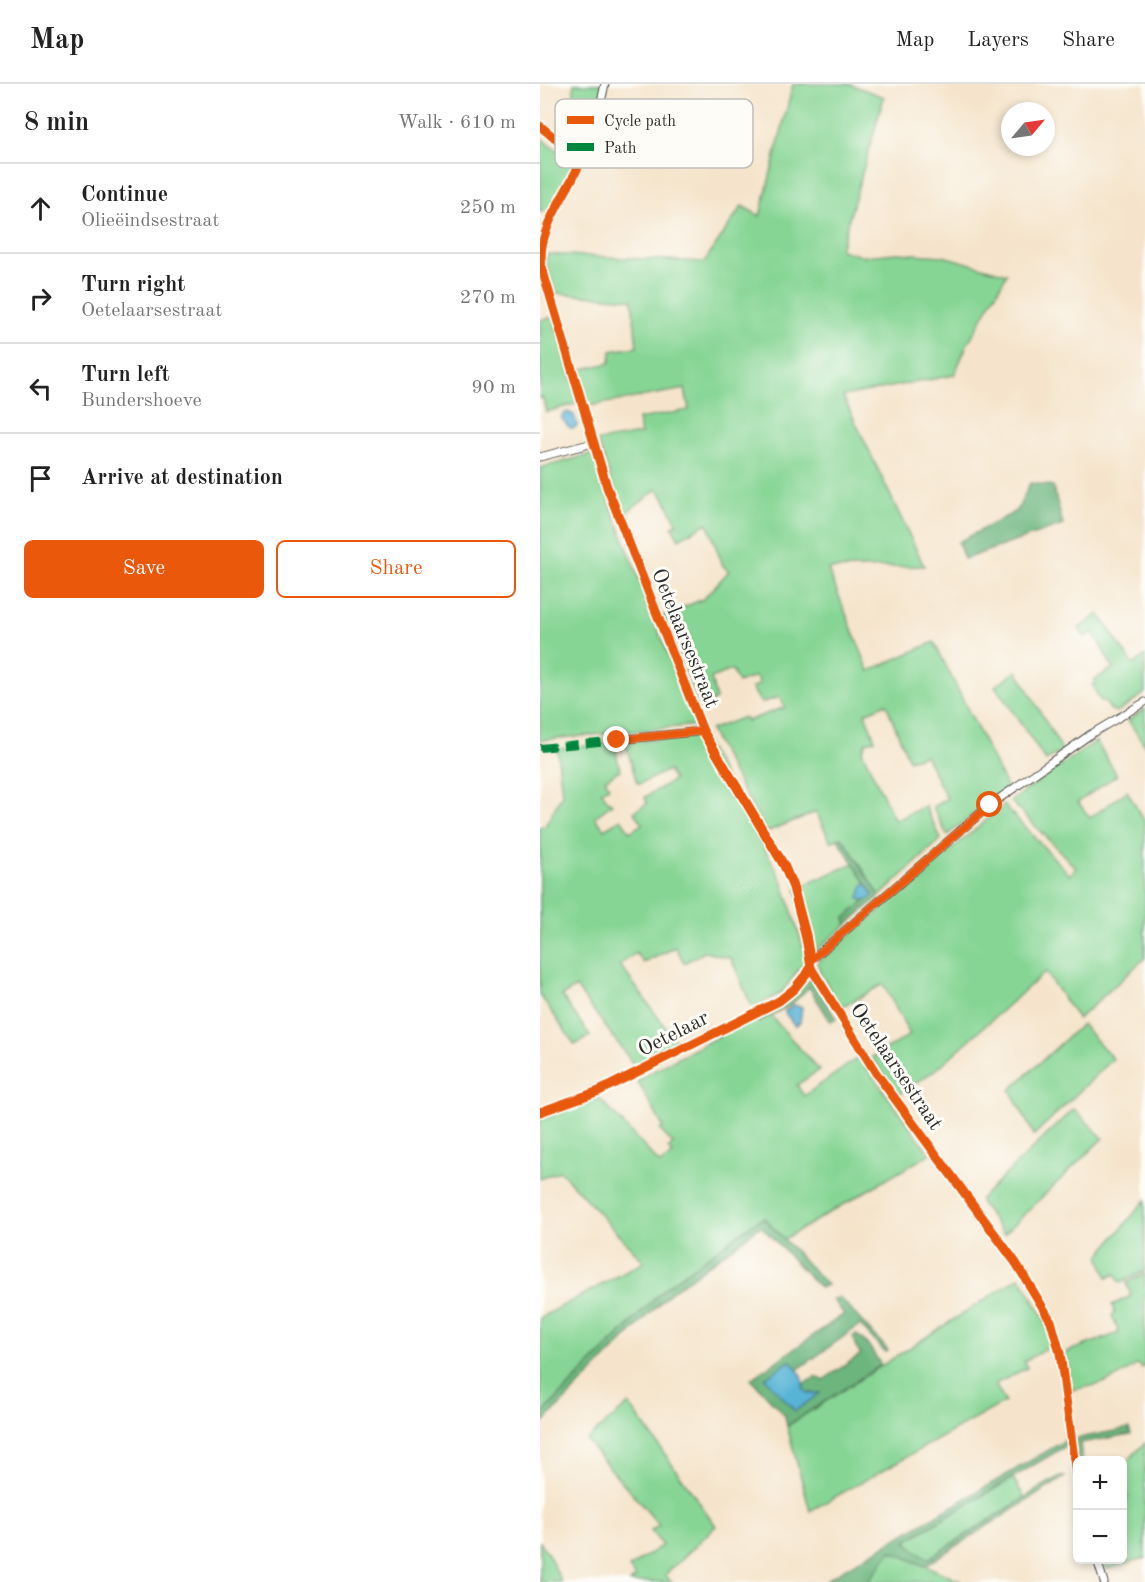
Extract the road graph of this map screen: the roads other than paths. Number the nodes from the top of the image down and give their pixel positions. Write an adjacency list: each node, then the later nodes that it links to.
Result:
1 (606, 84): 2 (street, Oetelaarsestraat)
2 (603, 99)
3 (540, 126): 4 (street)
4 (555, 138)
5 (578, 168): 6 (street, Oetelaarsestraat)
6 (593, 443): 7 (street); 9 (street, Oetelaarsestraat)
7 (540, 457)
8 (1145, 702): 11 (street)
9 (703, 731): 10 (street); 11 (street, Oetelaarsestraat)
10 (617, 740)
11 (811, 960): 12 (street, Oetelaarsestraat)
12 (811, 968): 13 (street, Oetelaar); 14 (street, Oetelaarsestraat)
13 (540, 1112)
14 (1073, 1457)
15 (1098, 1564): 16 (street)
16 (1104, 1582)

